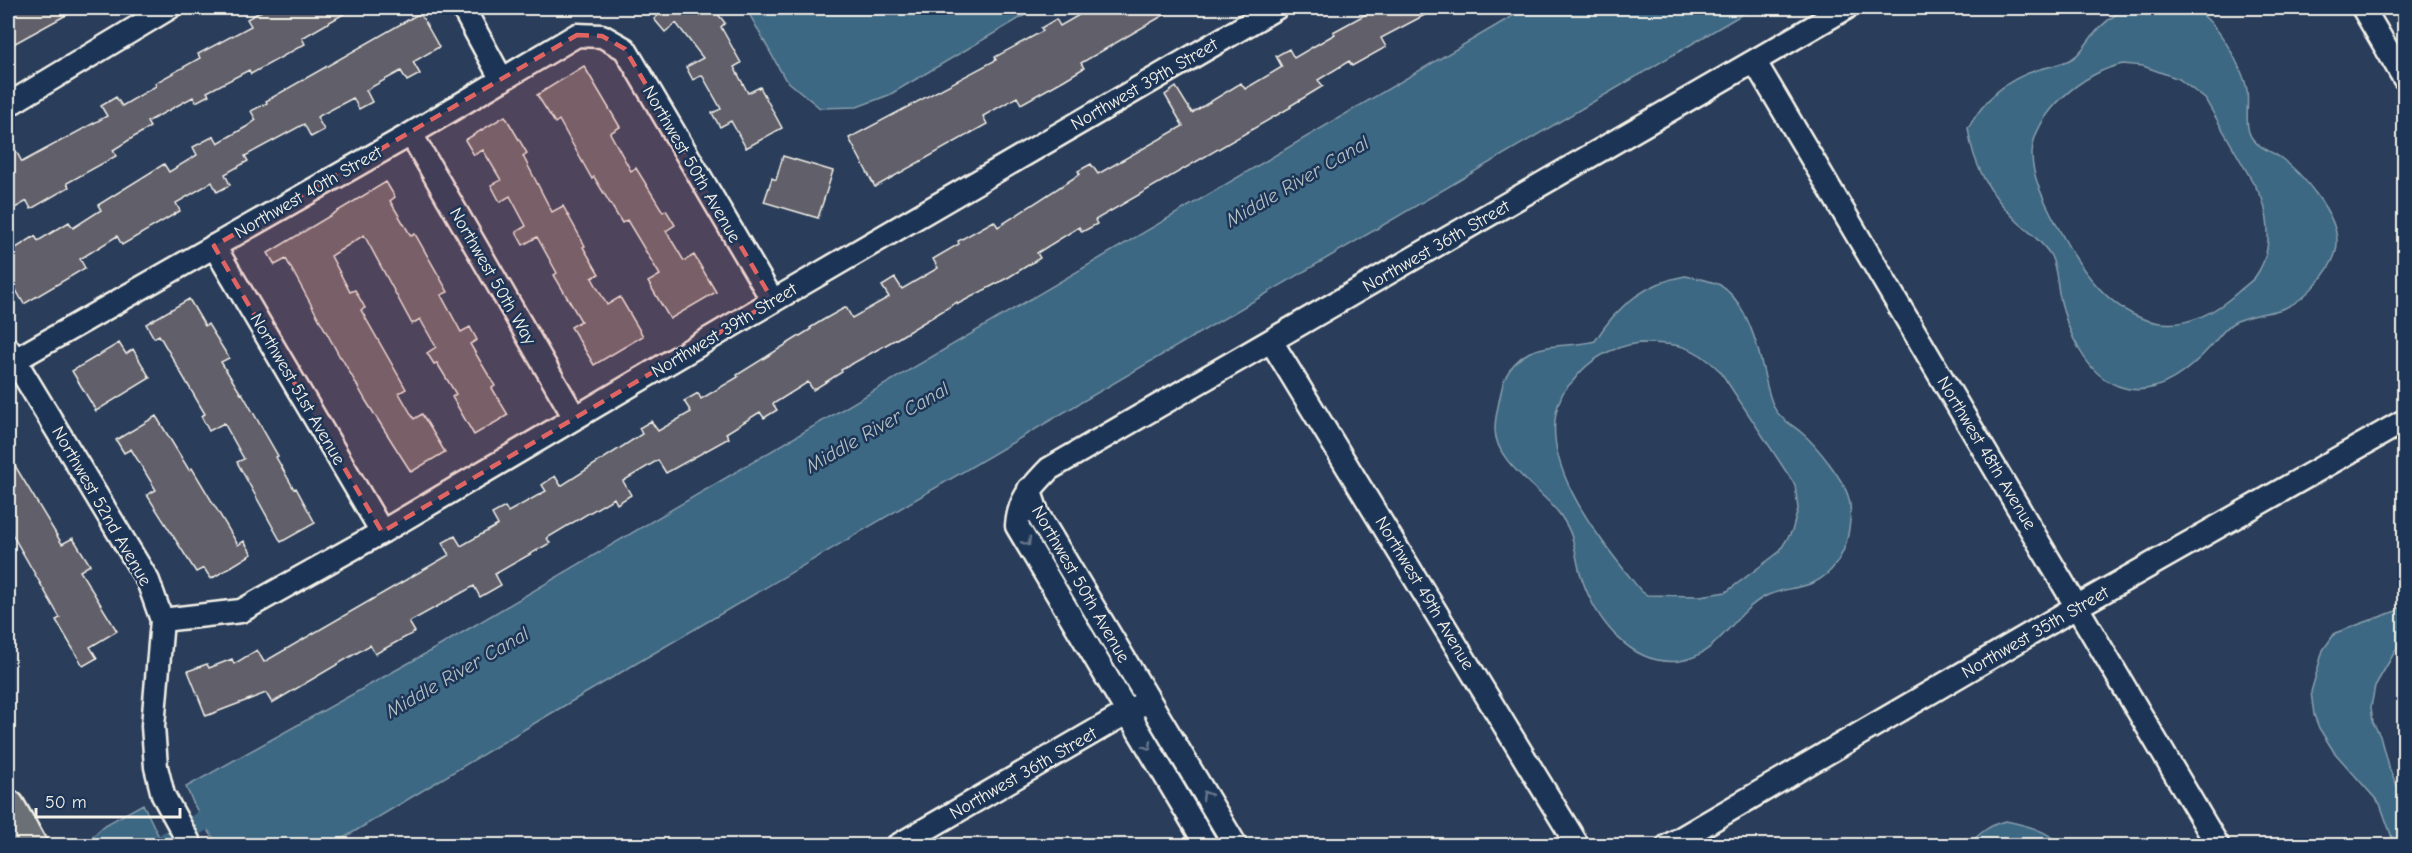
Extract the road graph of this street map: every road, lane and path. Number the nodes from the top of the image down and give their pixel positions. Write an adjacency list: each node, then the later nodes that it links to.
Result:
1 (169, 8): 10 (street)
2 (463, 8): 9 (street)
3 (1276, 8): 13 (street, Northwest 39th Street)
4 (1846, 8): 7 (street, Northwest 36th Street)
5 (2362, 8): 8 (street)
6 (602, 36): 9 (street, Northwest 40th Street); 13 (street, Northwest 50th Avenue)
7 (1755, 62): 14 (street, Northwest 36th Street); 20 (street, Northwest 48th Avenue)
8 (2404, 78)
9 (502, 80): 11 (street, Northwest 40th Street)
10 (8, 105)
11 (411, 134): 12 (street, Northwest 40th Street); 16 (street, Northwest 50th Way)
12 (214, 246): 15 (street, Northwest 40th Street); 19 (street, Northwest 51st Avenue)
13 (773, 301): 16 (street, Northwest 39th Street)
14 (1271, 341): 18 (street, Northwest 36th Street); 30 (street, Northwest 49th Avenue)
15 (11, 354): 21 (street, Northwest 52nd Avenue)
16 (575, 418): 19 (street, Northwest 39th Street)
17 (2404, 420): 20 (street, Northwest 35th Street)
18 (1029, 489): 22 (street, Northwest 50th Avenue); 23 (street, Northwest 50th Avenue, one-way to 23)
19 (382, 532): 21 (street, Northwest 39th Street)
20 (2078, 606): 31 (street, Northwest 35th Street); 32 (street, Northwest 48th Avenue)
21 (162, 620): 26 (street, Northwest 52nd Avenue)
22 (1149, 700): 23 (street, Northwest 36th Street); 29 (street, Northwest 50th Avenue, one-way to 22)
23 (1128, 712): 27 (street, Northwest 36th Street); 28 (street, Northwest 50th Avenue, one-way to 28)
24 (8, 807): 25 (highway)
25 (30, 846)
26 (191, 846)
27 (897, 846)
28 (1207, 846)
29 (1236, 846)
30 (1578, 846)
31 (1668, 846)
32 (2218, 846)

